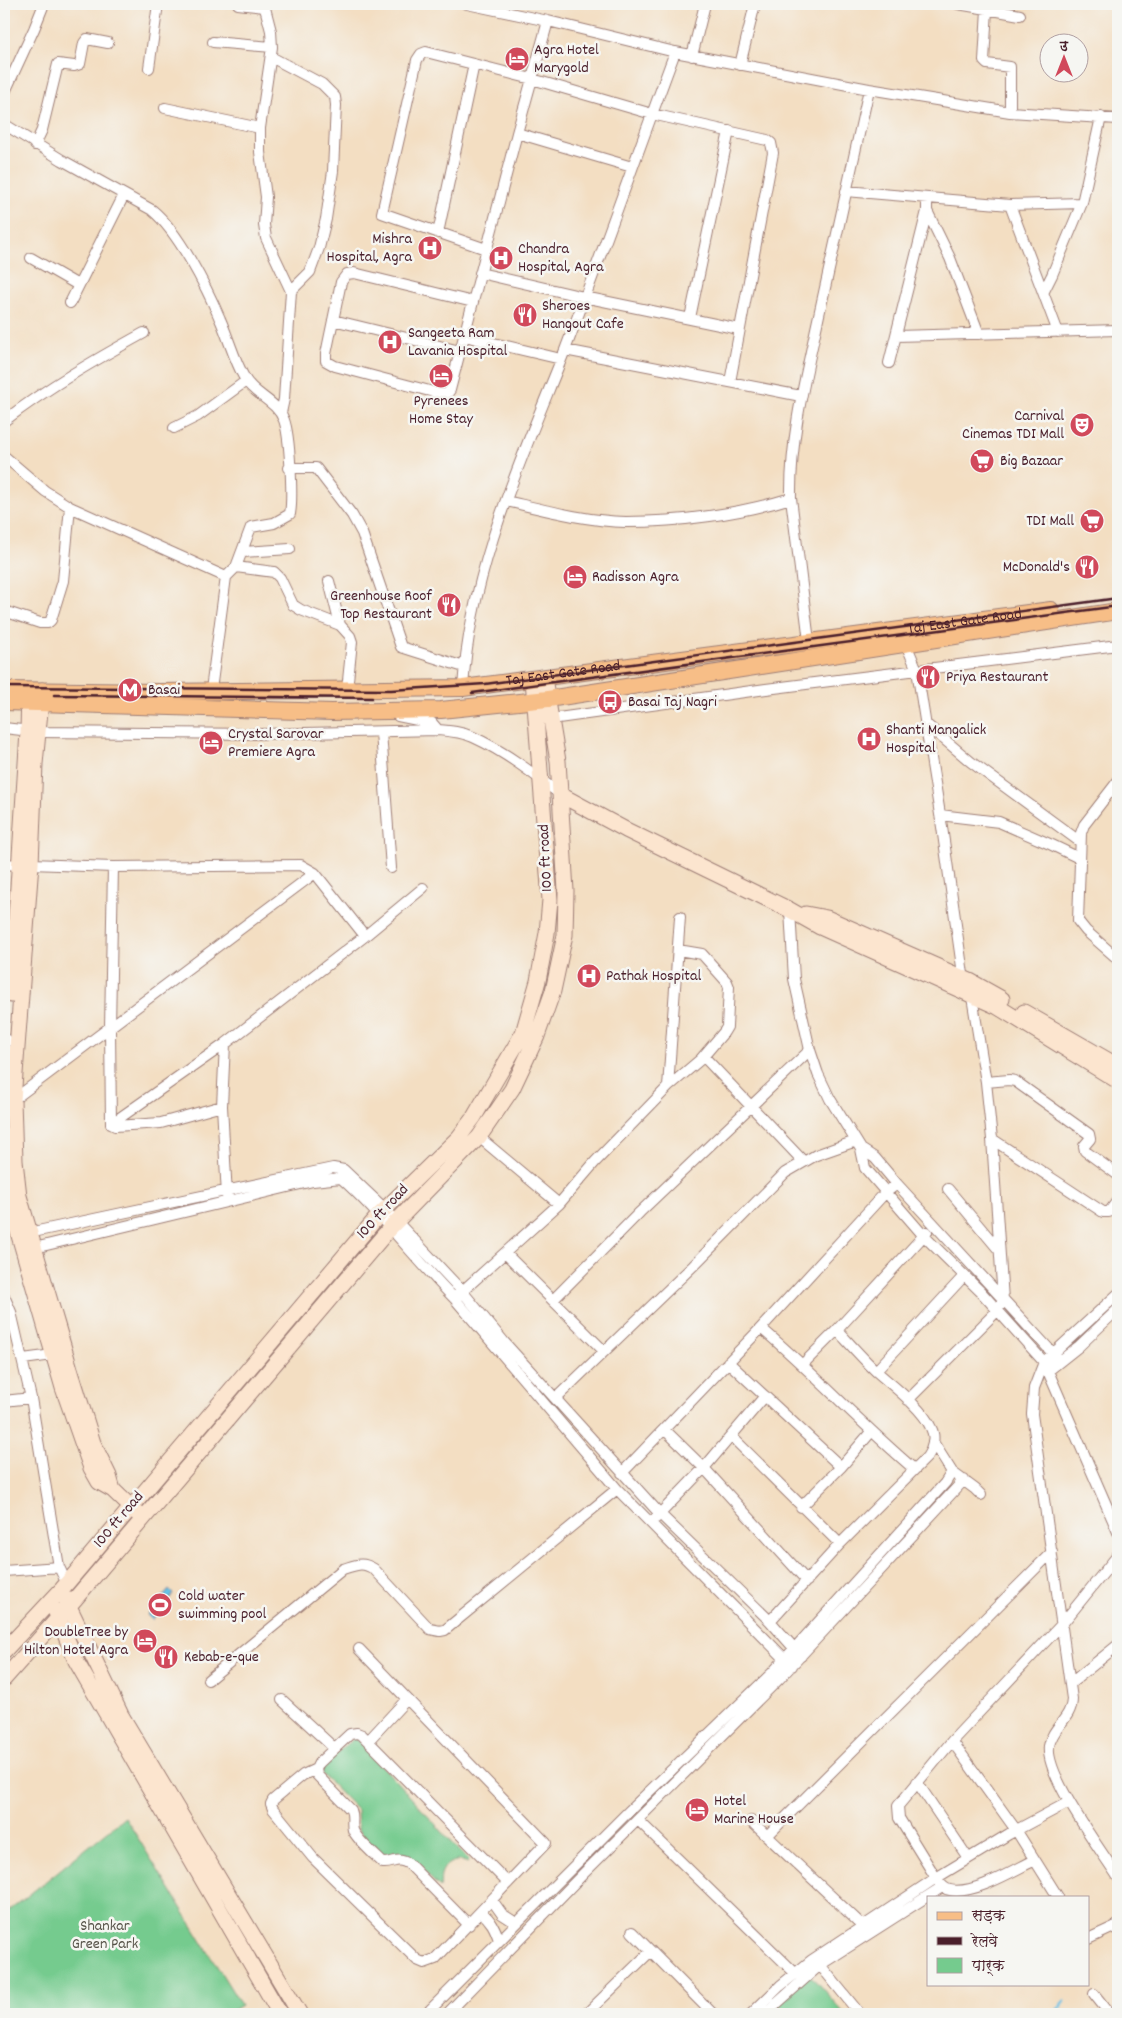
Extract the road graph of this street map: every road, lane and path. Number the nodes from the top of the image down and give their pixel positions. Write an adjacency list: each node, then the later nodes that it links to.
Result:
1 (44, 4): 22 (street)
2 (158, 4): 19 (street)
3 (238, 4): 8 (street)
4 (467, 4): 11 (street)
5 (705, 4): 16 (street)
6 (755, 4): 18 (street)
7 (958, 4): 9 (street)
8 (264, 5): 14 (street)
9 (987, 9): 10 (street); 24 (street)
10 (1020, 15)
11 (548, 21): 15 (street); 20 (street)
12 (213, 42): 14 (street)
13 (108, 43): 32 (street)
14 (271, 52): 29 (street); 45 (street)
15 (675, 52): 16 (street); 25 (street)
16 (692, 56): 18 (street)
17 (474, 64): 20 (street); 40 (street); 40 (street)
18 (740, 65): 21 (street)
19 (149, 68)
20 (532, 79): 25 (street); 31 (street)
21 (869, 89): 24 (street); 34 (street)
22 (4, 94)
23 (165, 108): 29 (street)
24 (1010, 112): 26 (street)
25 (652, 114): 30 (street); 33 (street)
26 (1101, 118): 27 (street); 37 (street)
27 (1118, 119)
28 (4, 124): 32 (street)
29 (260, 128): 45 (street)
30 (729, 131): 50 (street); 52 (street)
31 (517, 133): 33 (street); 41 (street)
32 (35, 144): 35 (street)
33 (632, 167): 47 (street)
34 (846, 192): 36 (street); 64 (street)
35 (124, 194): 44 (street); 62 (street)
36 (927, 198): 38 (street); 39 (street)
37 (1082, 203): 38 (street); 46 (street)
38 (1010, 204): 46 (street)
39 (927, 211): 56 (street); 58 (street)
40 (438, 232): 41 (street)
41 (486, 249): 43 (street)
42 (31, 258): 44 (street)
43 (480, 273): 47 (street); 48 (street)
44 (78, 285): 49 (street)
45 (291, 291): 65 (street)
46 (1044, 291): 54 (street)
47 (584, 297): 50 (street); 60 (street)
48 (473, 302): 51 (street); 57 (street)
49 (70, 304)
50 (690, 318): 52 (street)
51 (333, 320): 59 (street); 59 (street)
52 (739, 329): 63 (street)
53 (1118, 330): 54 (street)
54 (1058, 332): 56 (street)
55 (144, 333): 66 (street)
56 (979, 334): 58 (street)
57 (464, 336): 59 (street); 60 (street)
58 (896, 336): 61 (street)
59 (460, 351)
60 (563, 354): 63 (street); 71 (street)
61 (889, 363)
62 (246, 381): 65 (street); 67 (street)
63 (730, 382): 64 (street)
64 (801, 396): 70 (street)
65 (281, 413): 69 (street)
66 (4, 422)
67 (174, 428)
68 (4, 456): 72 (street)
69 (290, 468): 74 (street); 85 (street)
70 (791, 498): 71 (street); 82 (street)
71 (506, 501): 85 (street)
72 (70, 507): 76 (street); 79 (street)
73 (290, 549): 74 (street)
74 (243, 552): 75 (street)
75 (236, 567): 76 (street); 81 (street)
76 (226, 577): 90 (street)
77 (329, 581): 81 (street)
78 (1118, 601): 82 (main road, Taj East Gate Road)
79 (4, 611)
80 (1118, 611): 83 (main road)
81 (340, 625): 91 (street)
82 (810, 641): 87 (main road, Taj East Gate Road)
83 (906, 644): 86 (street); 93 (main road)
84 (1118, 645): 86 (street)
85 (464, 667): 88 (street)
86 (917, 670): 96 (street); 97 (street)
87 (539, 679): 88 (main road, Taj East Gate Road); 93 (street, 100 ft road)
88 (463, 688): 91 (main road, Taj East Gate Road)
89 (4, 690): 92 (main road, Taj East Gate Road)
90 (212, 690): 91 (main road, Taj East Gate Road); 92 (main road, Taj East Gate Road)
91 (347, 690)
92 (35, 696): 94 (main road); 95 (main road); 100 (street)
93 (541, 700): 95 (main road); 96 (street, 100 ft road); 102 (street, 100 ft road)
94 (4, 702)
95 (332, 712): 99 (street)
96 (551, 720): 104 (street, 100 ft road)
97 (926, 724): 105 (street); 106 (street)
98 (4, 728): 100 (street)
99 (438, 730): 101 (street); 102 (street)
100 (33, 732): 101 (street); 108 (street)
101 (381, 732): 110 (street)
102 (540, 779): 104 (street); 146 (street, 100 ft road)
103 (1118, 781): 106 (street)
104 (561, 796): 113 (street); 133 (street, 100 ft road)
105 (940, 815): 107 (street); 118 (street)
106 (1079, 841): 107 (street)
107 (1079, 858): 117 (street)
108 (18, 864): 109 (street); 120 (street); 128 (street)
109 (113, 868): 111 (street); 119 (street)
110 (391, 868)
111 (315, 873): 115 (street); 119 (street)
112 (422, 888): 115 (street)
113 (790, 910): 118 (street); 122 (street)
114 (680, 917): 116 (street)
115 (364, 936): 121 (street)
116 (678, 950): 123 (street); 127 (street)
117 (1118, 959)
118 (968, 987): 124 (street); 125 (street); 126 (street)
119 (110, 1028): 128 (street); 132 (street)
120 (6, 1044): 131 (street)
121 (225, 1044): 129 (street); 132 (street)
122 (810, 1050): 130 (street); 135 (street)
123 (701, 1059): 127 (street); 130 (street)
124 (1118, 1066)
125 (1118, 1081)
126 (986, 1082): 134 (street); 138 (street)
127 (668, 1087): 145 (street)
128 (13, 1100): 149 (street)
129 (222, 1106): 132 (street); 141 (street)
130 (752, 1106): 136 (street); 158 (street)
131 (4, 1119)
132 (111, 1124)
133 (479, 1138): 145 (street); 147 (street, 100 ft road)
134 (992, 1138): 143 (street); 152 (street)
135 (858, 1145): 136 (street); 139 (street); 142 (street)
136 (803, 1161): 165 (street)
137 (4, 1170): 149 (street)
138 (1117, 1172)
139 (897, 1184): 142 (street); 148 (street)
140 (948, 1189): 152 (street)
141 (226, 1190): 144 (street); 146 (street); 149 (street)
142 (885, 1193): 150 (street); 163 (street)
143 (1118, 1200)
144 (227, 1201): 146 (street); 151 (street)
145 (559, 1204): 153 (street)
146 (382, 1212): 147 (street); 192 (street, 100 ft road)
147 (393, 1225): 156 (street); 194 (street, 100 ft road)
148 (935, 1226): 150 (street); 159 (street)
149 (24, 1234): 151 (street)
150 (923, 1235): 154 (street); 164 (street)
151 (29, 1250): 166 (street); 189 (street)
152 (999, 1250): 159 (street)
153 (505, 1253): 156 (street); 158 (street)
154 (964, 1276): 161 (street); 172 (street)
155 (1118, 1294): 167 (street)
156 (458, 1295): 175 (street); 188 (street)
157 (4, 1296): 162 (street)
158 (553, 1300): 165 (street)
159 (1003, 1300): 161 (street); 167 (street)
160 (1118, 1309): 167 (street)
161 (997, 1310): 171 (street); 176 (street)
162 (7, 1312): 168 (street)
163 (761, 1328): 169 (street); 170 (street)
164 (837, 1330): 170 (street); 172 (street)
165 (604, 1350): 175 (street)
166 (53, 1355): 168 (street); 189 (street)
167 (1057, 1357): 171 (street)
168 (23, 1359): 174 (street)
169 (728, 1362): 173 (street); 178 (street)
170 (803, 1364): 179 (street)
171 (1046, 1366): 196 (street); 198 (street)
172 (876, 1371): 176 (street)
173 (765, 1396): 180 (street); 182 (street)
174 (31, 1398): 177 (street); 200 (street)
175 (556, 1398): 186 (street)
176 (908, 1400): 181 (street)
177 (4, 1402)
178 (664, 1429): 183 (street); 186 (street)
179 (870, 1432): 182 (street); 184 (street)
180 (732, 1437): 183 (street); 191 (street)
181 (933, 1442): 184 (street); 185 (street)
182 (841, 1467): 191 (street)
183 (704, 1468): 193 (street); 202 (street)
184 (914, 1469): 197 (street)
185 (952, 1472): 187 (street); 210 (street)
186 (622, 1473): 193 (street)
187 (964, 1480): 190 (street); 210 (street)
188 (618, 1489): 195 (street); 213 (street)
189 (113, 1490): 192 (street)
190 (981, 1495)
191 (801, 1507): 197 (street)
192 (131, 1508): 194 (street); 203 (street, 100 ft road)
193 (660, 1514): 195 (street); 205 (street)
194 (143, 1518): 204 (street, 100 ft road)
195 (650, 1524): 211 (street)
196 (1118, 1532)
197 (840, 1544): 202 (street)
198 (1052, 1552): 206 (street); 226 (street)
199 (1118, 1555): 206 (street)
200 (59, 1567): 201 (street); 203 (street)
201 (4, 1572)
202 (807, 1581): 205 (street)
203 (60, 1591): 204 (street); 209 (street, 100 ft road)
204 (63, 1612): 212 (street, 100 ft road); 249 (street); 250 (street)
205 (770, 1621): 210 (street)
206 (1062, 1624): 214 (street); 218 (street)
207 (1118, 1645): 214 (street)
208 (359, 1649): 215 (street)
209 (4, 1651)
210 (798, 1652): 211 (street)
211 (788, 1663): 223 (street); 238 (street)
212 (4, 1679)
213 (208, 1680)
214 (1071, 1683): 222 (street)
215 (407, 1699): 217 (street); 231 (street)
216 (282, 1700): 219 (street)
217 (368, 1741): 219 (street); 231 (street)
218 (952, 1742): 221 (street); 225 (street)
219 (334, 1748): 220 (street)
220 (316, 1769): 239 (street); 239 (street)
221 (917, 1782): 227 (street); 230 (street)
222 (1069, 1802): 225 (street); 229 (street)
223 (638, 1820): 247 (street); 252 (street)
224 (751, 1821): 226 (street)
225 (1016, 1830): 227 (street); 228 (street)
226 (767, 1836): 241 (street)
227 (968, 1858): 230 (street)
228 (1035, 1860): 232 (street); 234 (street)
229 (1118, 1877)
230 (936, 1878): 232 (street); 241 (street)
231 (508, 1883): 236 (street)
232 (942, 1887): 233 (street)
233 (928, 1896)
234 (1057, 1896)
235 (927, 1897): 246 (street)
236 (492, 1900): 237 (street); 238 (street)
237 (481, 1912): 239 (street); 244 (street)
238 (516, 1923): 244 (street)
239 (469, 1925)
240 (1118, 1925): 243 (street)
241 (863, 1926): 247 (street)
242 (632, 1932): 245 (street)
243 (1090, 1938)
244 (499, 1940): 251 (street)
245 (651, 1951): 253 (street); 254 (street)
246 (820, 1965): 256 (street); 257 (street)
247 (795, 1973): 255 (street)
248 (1094, 1994): 258 (street)
249 (280, 2014)
250 (300, 2014)
251 (426, 2014)
252 (447, 2014)
253 (586, 2014)
254 (713, 2014)
255 (751, 2014)
256 (765, 2014)
257 (860, 2014)
258 (1110, 2014)

